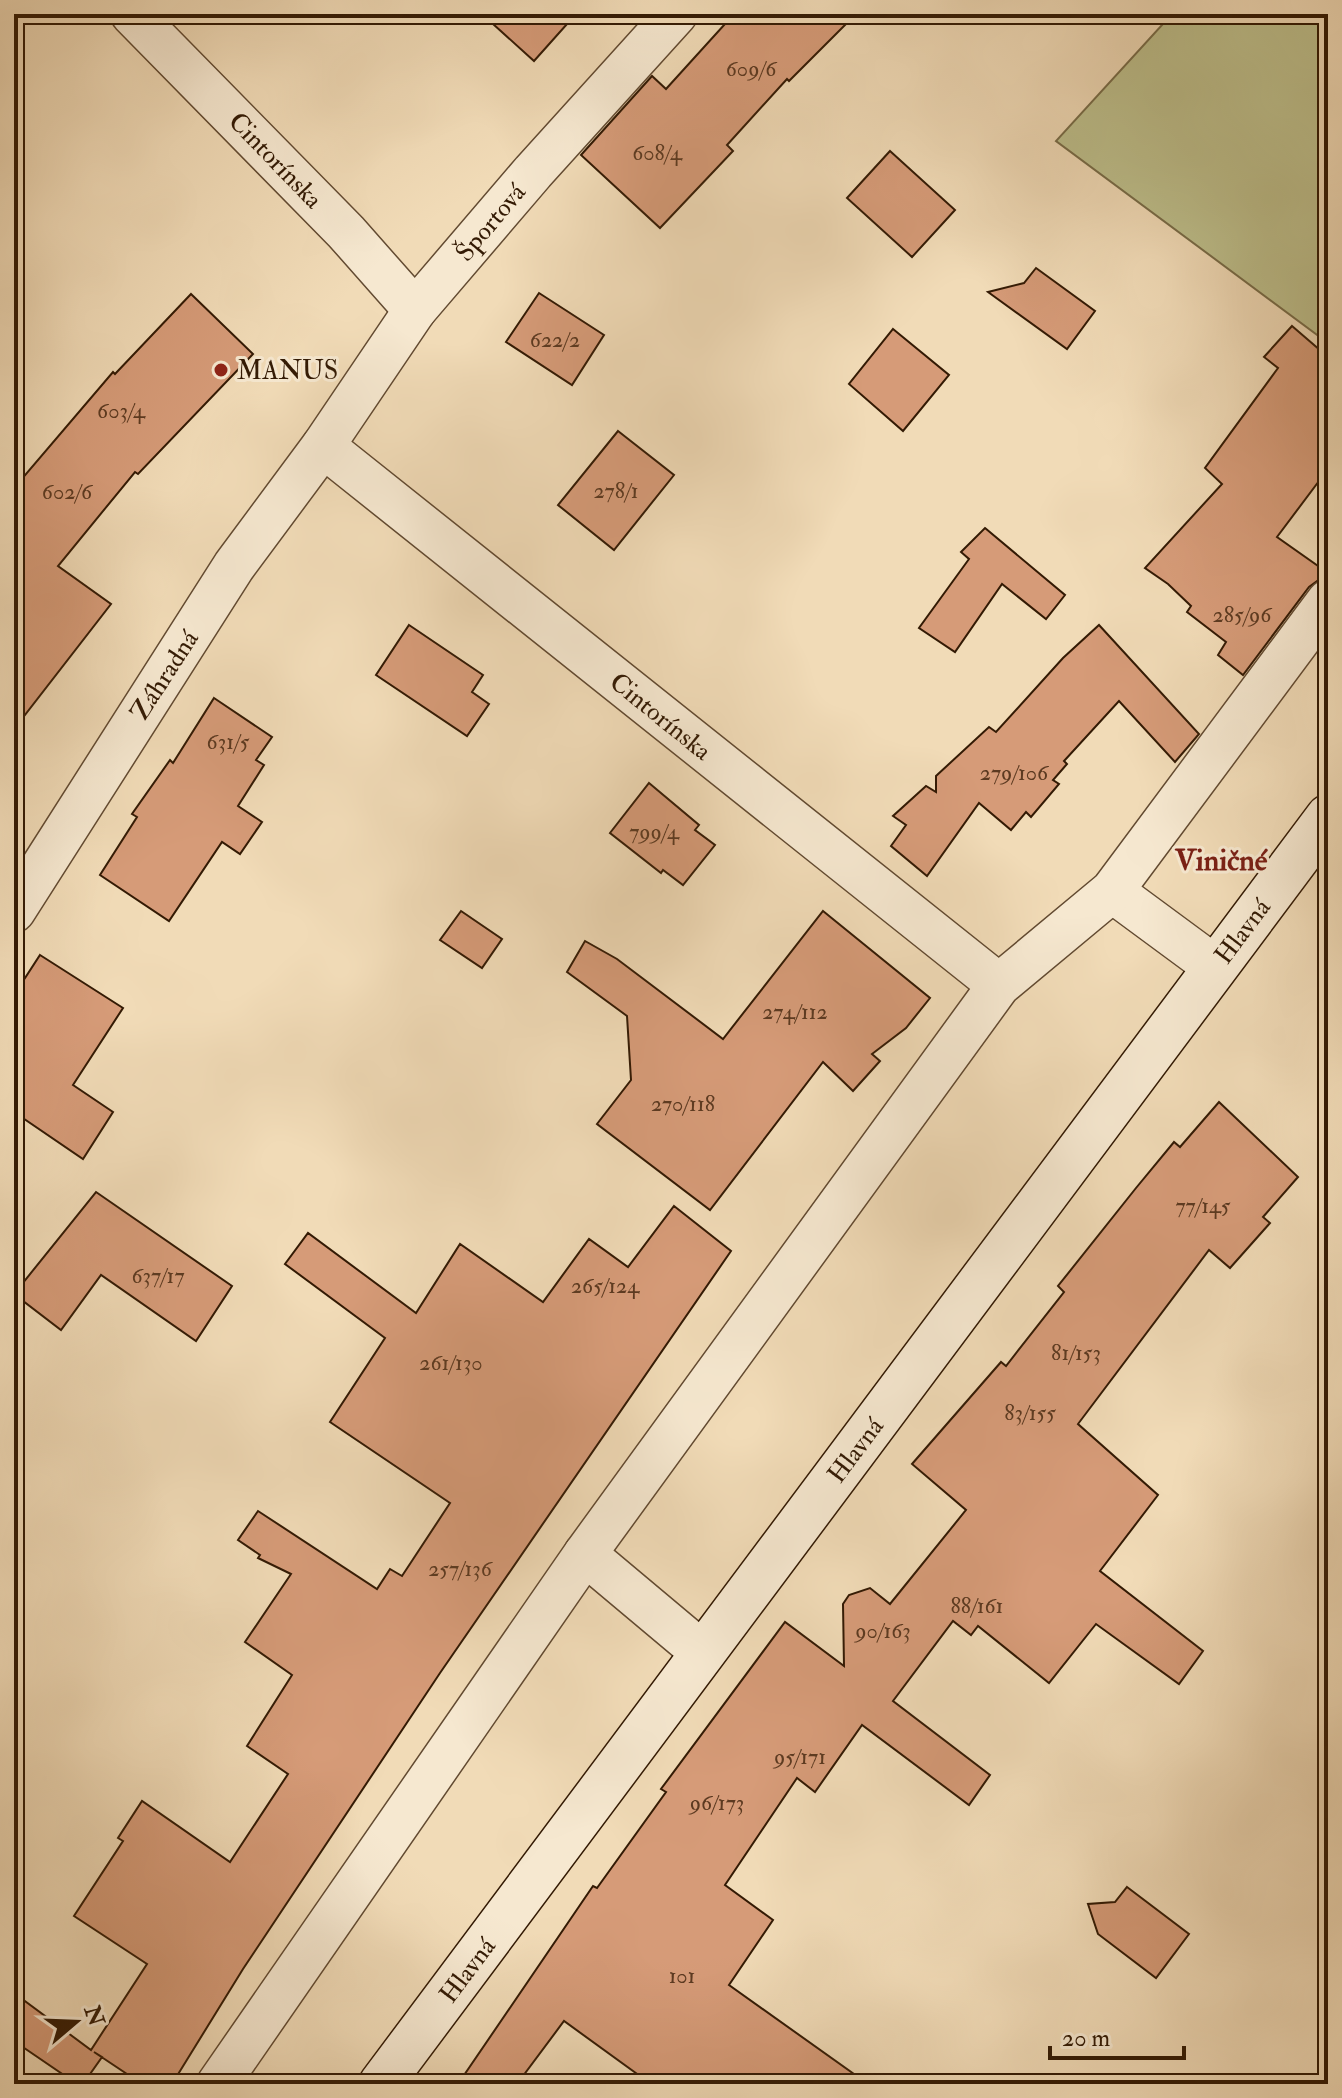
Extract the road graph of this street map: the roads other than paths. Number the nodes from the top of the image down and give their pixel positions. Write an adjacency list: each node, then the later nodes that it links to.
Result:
1 (132, 14): 3 (street, Cintorínska)
2 (676, 14): 3 (street, Športová)
3 (415, 310): 4 (street, Športová)
4 (323, 446): 8 (street, Záhradná); 10 (street, Cintorínska)
5 (1328, 601): 7 (street)
6 (1328, 817): 9 (main road, Hlavná)
7 (1112, 891): 9 (street); 10 (street)
8 (14, 911)
9 (1215, 967): 12 (main road, Hlavná)
10 (999, 985): 11 (street)
11 (585, 1554): 12 (street); 13 (street)
12 (703, 1653): 14 (main road, Hlavná)
13 (218, 2084)
14 (381, 2084)

